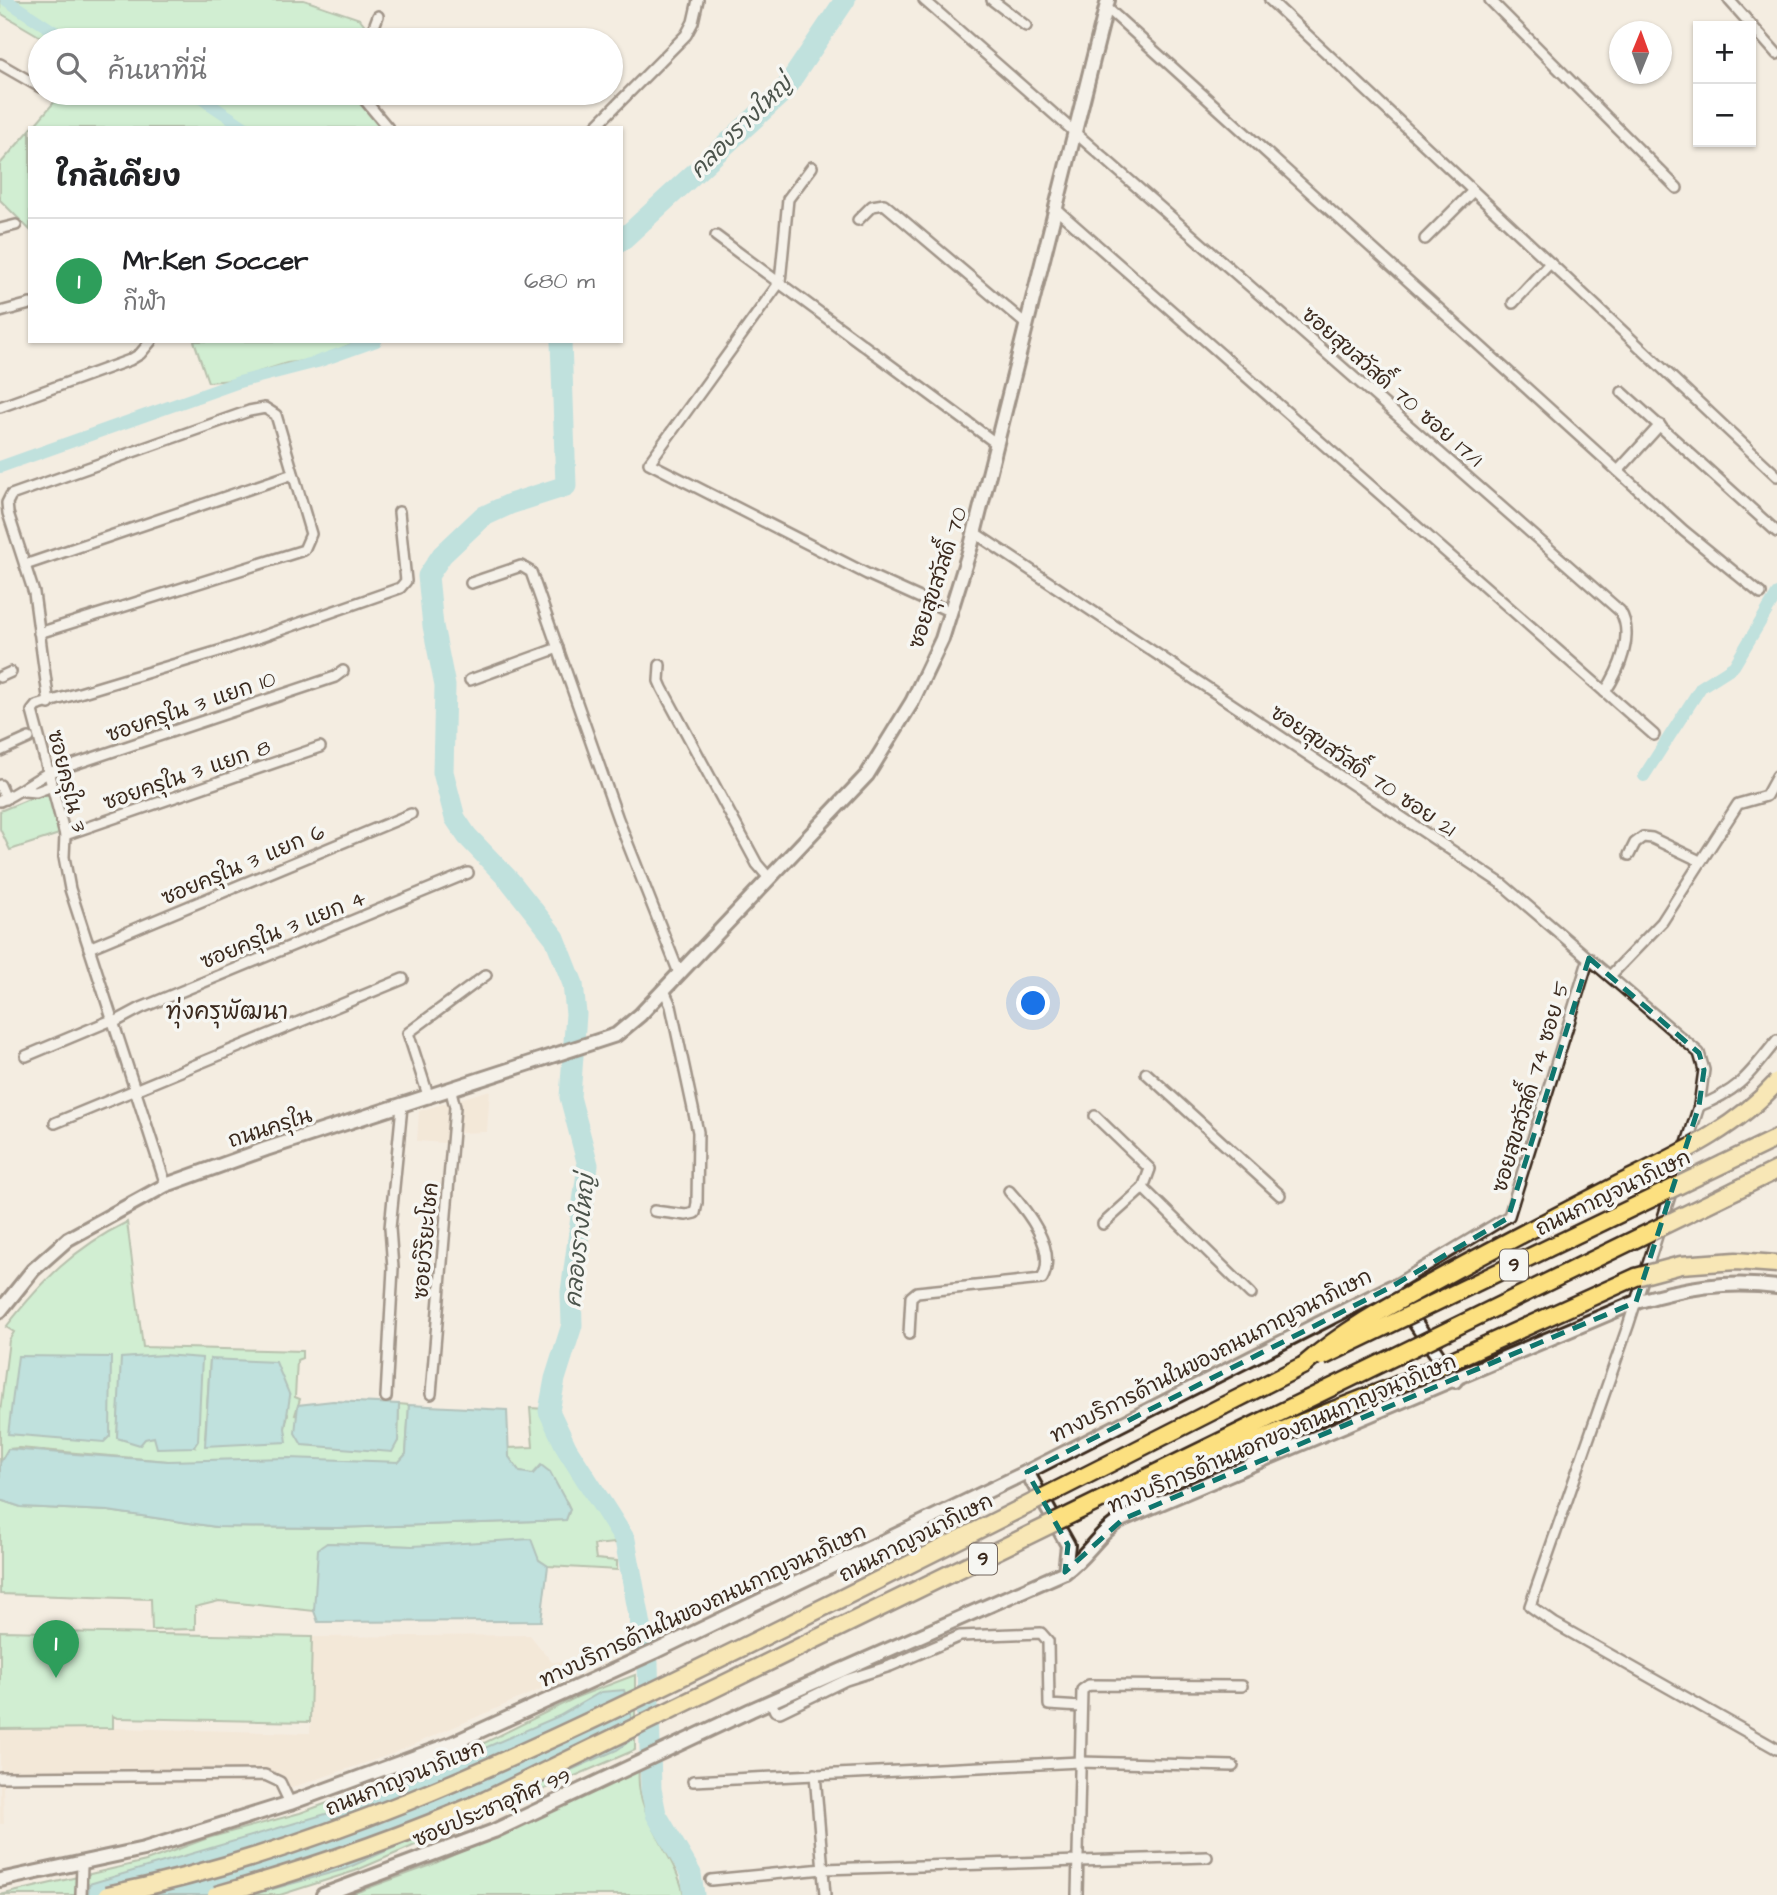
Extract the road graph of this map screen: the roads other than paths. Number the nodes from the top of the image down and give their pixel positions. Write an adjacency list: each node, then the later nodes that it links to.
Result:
1 (698, 0): 15 (street)
2 (992, 0): 9 (street)
3 (1270, 0): 23 (street)
4 (1490, 0): 22 (street)
5 (1729, 0): 11 (street)
6 (928, 1): 20 (street, ซอยสุขสวัสดิ์ 70 ซอย 17/1)
7 (1107, 3): 20 (main road, ซอยสุขสวัสดิ์ 70); 41 (street)
8 (378, 16): 10 (street)
9 (1026, 26)
10 (374, 28)
11 (1777, 54)
12 (4, 66): 13 (street); 14 (street)
13 (0, 78)
14 (28, 80)
15 (623, 99)
16 (369, 105): 18 (street)
17 (617, 105): 19 (street)
18 (386, 126)
19 (596, 126)
20 (1075, 132): 24 (main road, ซอยสุขสวัสดิ์ 70); 58 (street, ซอยสุขสวัสดิ์ 70 ซอย 17/1)
21 (812, 167): 31 (street)
22 (1677, 188)
23 (1473, 191): 29 (street); 30 (street)
24 (1057, 210): 35 (main road, ซอยสุขสวัสดิ์ 70); 58 (street)
25 (858, 220): 35 (street)
26 (16, 225): 27 (street)
27 (0, 229)
28 (716, 236): 31 (street)
29 (1425, 239)
30 (1550, 263): 32 (street); 43 (street)
31 (780, 282): 40 (street); 50 (street)
32 (1513, 303)
33 (28, 305): 34 (street)
34 (0, 312)
35 (1027, 325): 40 (main road, ซอยสุขสวัสดิ์ 70)
36 (148, 343): 38 (street)
37 (1622, 391): 39 (street)
38 (0, 407)
39 (1660, 425): 41 (street); 45 (street)
40 (997, 444): 46 (main road, ซอยสุขสวัสดิ์ 70)
41 (1618, 471): 49 (street)
42 (293, 474): 47 (street); 47 (street); 51 (street)
43 (1777, 477)
44 (399, 512): 59 (street, ซอยครุใน 3)
45 (1777, 532)
46 (975, 533): 50 (main road, ซอยสุขสวัสดิ์ 70); 77 (street, ซอยสุขสวัสดิ์ 70 ซอย 21)
47 (24, 565): 51 (street)
48 (471, 583): 52 (street)
49 (1761, 594)
50 (951, 612): 75 (main road, ซอยสุขสวัสดิ์ 70)
51 (39, 633): 59 (street)
52 (558, 648): 57 (street); 78 (street)
53 (660, 665): 75 (street)
54 (343, 671): 64 (street, ซอยครุใน 3 แยก 10)
55 (11, 672): 56 (street)
56 (0, 677)
57 (470, 680)
58 (1605, 692): 60 (street)
59 (49, 704): 64 (street, ซอยครุใน 3)
60 (1654, 735)
61 (29, 738): 63 (street)
62 (320, 747): 71 (street, ซอยครุใน 3 แยก 8)
63 (0, 751)
64 (48, 773): 67 (street, ซอยครุใน 3); 68 (street, ซอยครุใน 3 แยก 10)
65 (1777, 776): 73 (street)
66 (0, 785): 69 (street)
67 (52, 786): 68 (street); 71 (street, ซอยครุใน 3)
68 (24, 791): 69 (street)
69 (3, 800)
70 (411, 814): 76 (street, ซอยครุใน 3 แยก 6)
71 (65, 835): 76 (street, ซอยครุใน 3)
72 (1629, 855): 73 (street)
73 (1700, 861): 80 (street)
74 (468, 873): 83 (street, ซอยครุใน 3 แยก 4)
75 (769, 878): 78 (main road, ซอยสุขสวัสดิ์ 70)
76 (89, 948): 83 (street, ซอยครุใน 3)
77 (1589, 957): 80 (street, ซอยสุขสวัสดิ์ 70 ซอย 21); 105 (street, ซอยสุขสวัสดิ์ 74 ซอย 5)
78 (679, 974): 82 (main road, ซอยสุขสวัสดิ์ 70)
79 (486, 975): 91 (street)
80 (1610, 976): 93 (street, ซอยสุขสวัสดิ์ 70 ซอย 21)
81 (403, 979): 89 (street)
82 (664, 989): 85 (main road, ซอยสุขสวัสดิ์ 70); 102 (street)
83 (113, 1021): 86 (street, ซอยครุใน 3 แยก 4); 89 (street, ซอยครุใน 3)
84 (1777, 1040): 93 (street)
85 (588, 1045): 90 (main road, ถนนครุใน)
86 (26, 1056)
87 (1146, 1073): 101 (street)
88 (1777, 1082): 111 (highway, bridge)
89 (133, 1090): 95 (street); 98 (street, ซอยครุใน 3)
90 (451, 1091): 91 (main road, ถนนครุใน); 113 (street, ซอยวิริยะโชค)
91 (429, 1098): 92 (main road, ถนนครุใน)
92 (402, 1106): 98 (main road, ถนนครุใน); 114 (street)
93 (1699, 1106): 108 (street)
94 (1095, 1115): 99 (street)
95 (55, 1123)
96 (1777, 1138): 111 (highway, ถนนกาญจนาภิเษก / 9, bridge)
97 (1777, 1170): 116 (highway, 9, bridge)
98 (166, 1185): 109 (main road, ถนนครุใน)
99 (1143, 1188): 103 (street); 107 (street)
100 (1009, 1191): 110 (street)
101 (1280, 1195)
102 (654, 1211)
103 (1102, 1224)
104 (1777, 1264): 116 (highway, bridge)
105 (1391, 1287): 112 (main road); 115 (main road, ทางบริการด้านในของถนนกาญจนาภิเษก)
106 (1777, 1287): 108 (main road, ทางบริการด้านนอกของถนนกาญจนาภิเษก)
107 (1251, 1294)
108 (1636, 1301): 112 (main road, ทางบริการด้านนอกของถนนกาญจนาภิเษก); 124 (street)
109 (0, 1311)
110 (909, 1334)
111 (1304, 1366): 138 (highway, ถนนกาญจนาภิเษก / 9, bridge)
112 (1455, 1381): 117 (main road, ทางบริการด้านนอกของถนนกาญจนาภิเษก)
113 (431, 1394)
114 (386, 1397)
115 (1027, 1472): 117 (main road); 130 (main road, ทางบริการด้านในของถนนกาญจนาภิเษก)
116 (1104, 1500): 139 (highway, 9, bridge)
117 (1066, 1572): 118 (main road, ทางบริการด้านนอกของถนนกาญจนาภิเษก)
118 (956, 1621): 119 (street); 120 (main road, ทางบริการด้านนอกของถนนกาญจนาภิเษก)
119 (960, 1636): 120 (street); 122 (street)
120 (844, 1675): 123 (main road, ทางบริการด้านนอกของถนนกาญจนาภิเษก)
121 (1242, 1686): 122 (street)
122 (1081, 1707): 125 (street)
123 (673, 1747): 140 (main road, ซอยประชาอุทิศ 99)
124 (1777, 1749)
125 (1080, 1762): 126 (street); 127 (street); 132 (street)
126 (1233, 1766)
127 (815, 1774): 129 (street); 134 (street)
128 (0, 1777): 130 (street)
129 (693, 1781)
130 (290, 1803): 133 (main road, ทางบริการด้านในของถนนกาญจนาภิเษก)
131 (1207, 1857): 132 (street)
132 (1077, 1859): 134 (street); 142 (street)
133 (82, 1865): 135 (main road, ทางบริการด้านในของถนนกาญจนาภิเษก); 137 (street)
134 (823, 1869): 136 (street); 141 (street)
135 (0, 1880)
136 (711, 1880)
137 (81, 1895)
138 (107, 1895)
139 (216, 1895)
140 (323, 1895)
141 (825, 1895)
142 (1077, 1895)

